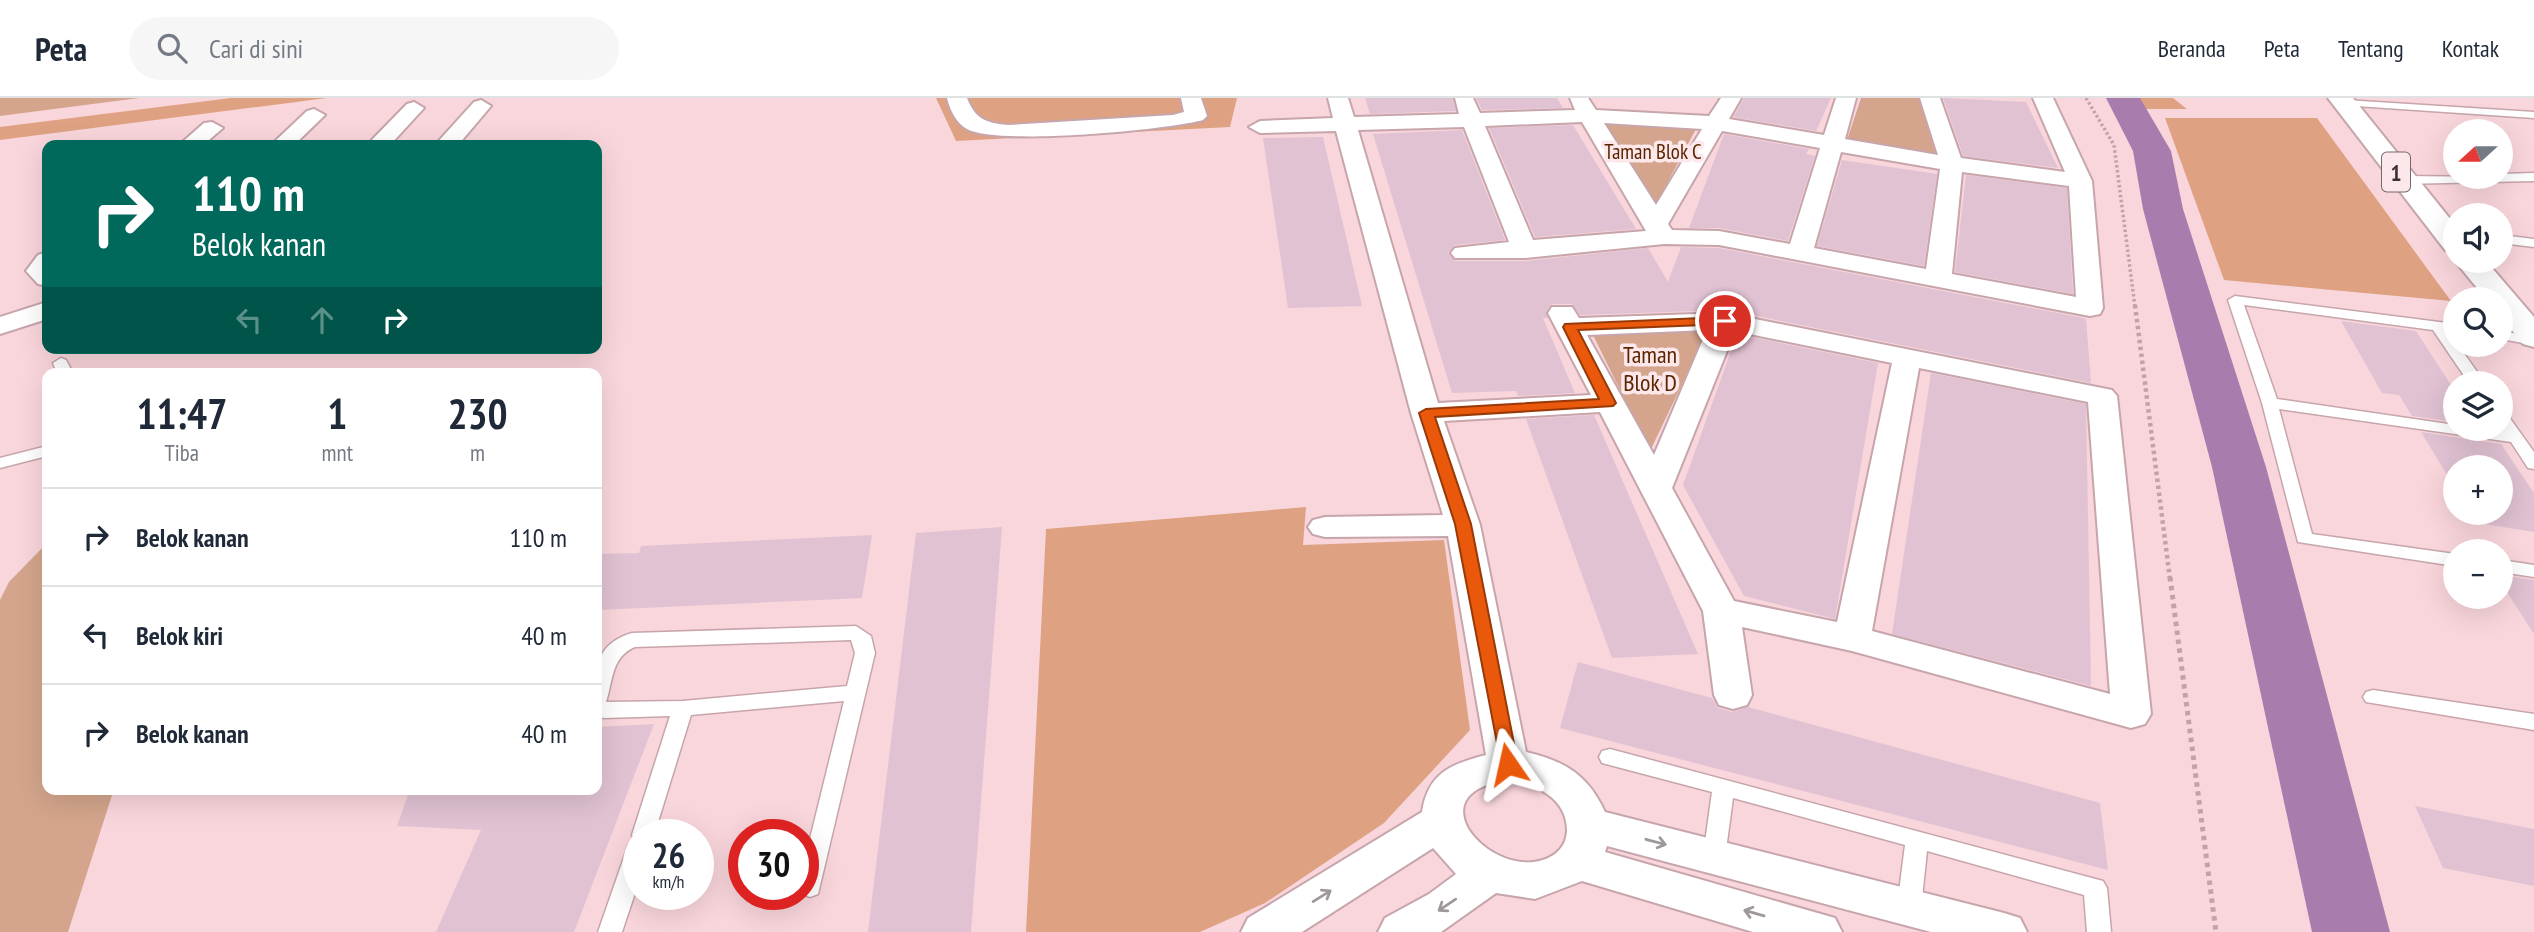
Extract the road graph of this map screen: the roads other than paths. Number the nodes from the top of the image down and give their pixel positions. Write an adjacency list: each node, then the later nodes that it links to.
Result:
1 (957, 98): 2 (street)
2 (1191, 98)
3 (1731, 98): 15 (street)
4 (1846, 98): 22 (street)
5 (1930, 98): 23 (street)
6 (2043, 98): 26 (street)
7 (2342, 101): 13 (lane); 25 (highway, 1)
8 (481, 106): 21 (street)
9 (1582, 107): 11 (street); 15 (street); 28 (street)
10 (414, 108): 20 (street)
11 (1467, 108): 12 (street); 31 (street)
12 (1342, 111): 16 (street); 47 (street)
13 (2534, 115)
14 (314, 116): 19 (street)
15 (1713, 123): 22 (street); 28 (street)
16 (1260, 127)
17 (212, 128): 18 (street)
18 (196, 140)
19 (288, 140)
20 (383, 140)
21 (450, 140)
22 (1831, 144): 23 (street); 33 (street)
23 (1952, 164): 26 (street); 35 (street)
24 (2534, 177): 25 (lane)
25 (2402, 180): 27 (highway, 1)
26 (2081, 181): 35 (street)
27 (2443, 226)
28 (1659, 232): 31 (street); 33 (street)
29 (2513, 240): 30 (lane)
30 (2534, 243)
31 (1525, 250): 32 (street)
32 (1464, 253)
33 (1800, 253): 35 (street)
34 (2480, 273): 42 (highway)
35 (1938, 281)
36 (42, 312): 39 (street)
37 (1725, 321): 43 (street); 46 (street); 53 (street)
38 (2437, 325): 40 (lane); 44 (lane); 45 (lane)
39 (0, 326)
40 (2443, 326)
41 (2513, 336): 42 (lane)
42 (2534, 339)
43 (1907, 358): 60 (street); 60 (street)
44 (2469, 371)
45 (2270, 402): 49 (lane); 56 (lane)
46 (1608, 403): 47 (street); 53 (street)
47 (1426, 413): 54 (street)
48 (2513, 435): 49 (lane)
49 (2515, 438): 52 (lane)
50 (42, 452): 51 (lane)
51 (0, 463)
52 (2534, 464)
53 (1655, 490): 59 (street)
54 (1463, 524): 55 (street); 69 (street)
55 (1325, 527)
56 (2443, 558)
57 (2513, 568): 58 (lane)
58 (2534, 571)
59 (1721, 611): 60 (street); 63 (street)
60 (1852, 638)
61 (602, 678): 62 (lane)
62 (858, 692): 65 (lane); 75 (lane)
63 (1733, 695)
64 (2373, 697): 67 (lane)
65 (683, 708): 66 (lane); 71 (lane)
66 (602, 710)
67 (2534, 722)
68 (1610, 757): 70 (lane)
69 (1508, 764): 72 (street); 74 (street)
70 (1724, 787): 73 (lane); 76 (lane)
71 (648, 819)
72 (1442, 821): 77 (street); 81 (street, one-way to 72)
73 (1917, 840): 79 (lane); 85 (lane)
74 (1583, 844): 76 (street, one-way to 76); 77 (street); 83 (street, one-way to 74)
75 (819, 850)
76 (1714, 857): 79 (street)
77 (1490, 873): 82 (street, one-way to 82)
78 (623, 893): 80 (lane)
79 (1909, 907): 84 (street)
80 (610, 932)
81 (1264, 932)
82 (1401, 932)
83 (1819, 932)
84 (2004, 932)
85 (2099, 932)

